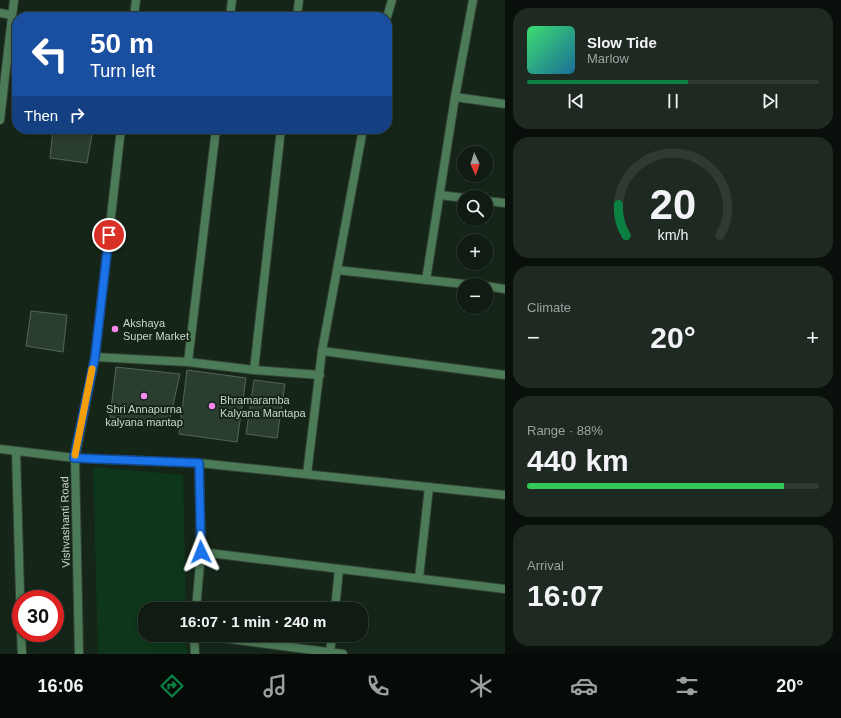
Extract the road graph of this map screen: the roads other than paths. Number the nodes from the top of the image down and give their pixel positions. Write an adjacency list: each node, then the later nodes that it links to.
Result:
1 (14, 0): 7 (street)
2 (136, 0): 8 (street)
3 (232, 0): 9 (street)
4 (299, 0): 10 (street)
5 (392, 0): 11 (street)
6 (473, 0): 15 (street)
7 (12, 12)
8 (135, 12)
9 (231, 12)
10 (298, 12)
11 (388, 12)
12 (0, 13): 13 (street)
13 (12, 15): 14 (street)
14 (3, 67): 17 (street)
15 (455, 97): 16 (street); 22 (street)
16 (505, 104)
17 (0, 120)
18 (120, 134): 32 (street, Vishvashanti Road)
19 (215, 134): 33 (street)
20 (280, 134): 34 (street)
21 (362, 134): 26 (street)
22 (440, 195): 23 (street); 27 (street)
23 (457, 197)
24 (493, 202): 25 (street)
25 (505, 203)
26 (337, 270): 27 (street); 31 (street)
27 (426, 280): 28 (street)
28 (457, 283)
29 (493, 287): 30 (street)
30 (505, 289)
31 (322, 351): 35 (street); 36 (street)
32 (95, 357): 33 (street); 39 (street, Vishvashanti Road)
33 (188, 362): 34 (street)
34 (254, 370): 35 (street)
35 (320, 374): 41 (street)
36 (505, 375)
37 (0, 449): 38 (street)
38 (16, 451): 39 (street); 48 (street)
39 (74, 458): 40 (street); 57 (street, Vishvashanti Road)
40 (199, 463): 41 (street); 44 (street)
41 (307, 474): 42 (street)
42 (429, 487): 43 (street); 46 (street)
43 (505, 495)
44 (201, 552): 45 (street); 49 (street)
45 (339, 569): 46 (street); 50 (street)
46 (419, 578): 47 (street)
47 (505, 589)
48 (20, 590)
49 (197, 602)
50 (336, 602)
51 (21, 642): 56 (street)
52 (194, 642): 58 (street)
53 (253, 642): 55 (street)
54 (331, 642): 55 (street)
55 (330, 652): 59 (street)
56 (22, 654)
57 (79, 654)
58 (195, 654)
59 (343, 654)

